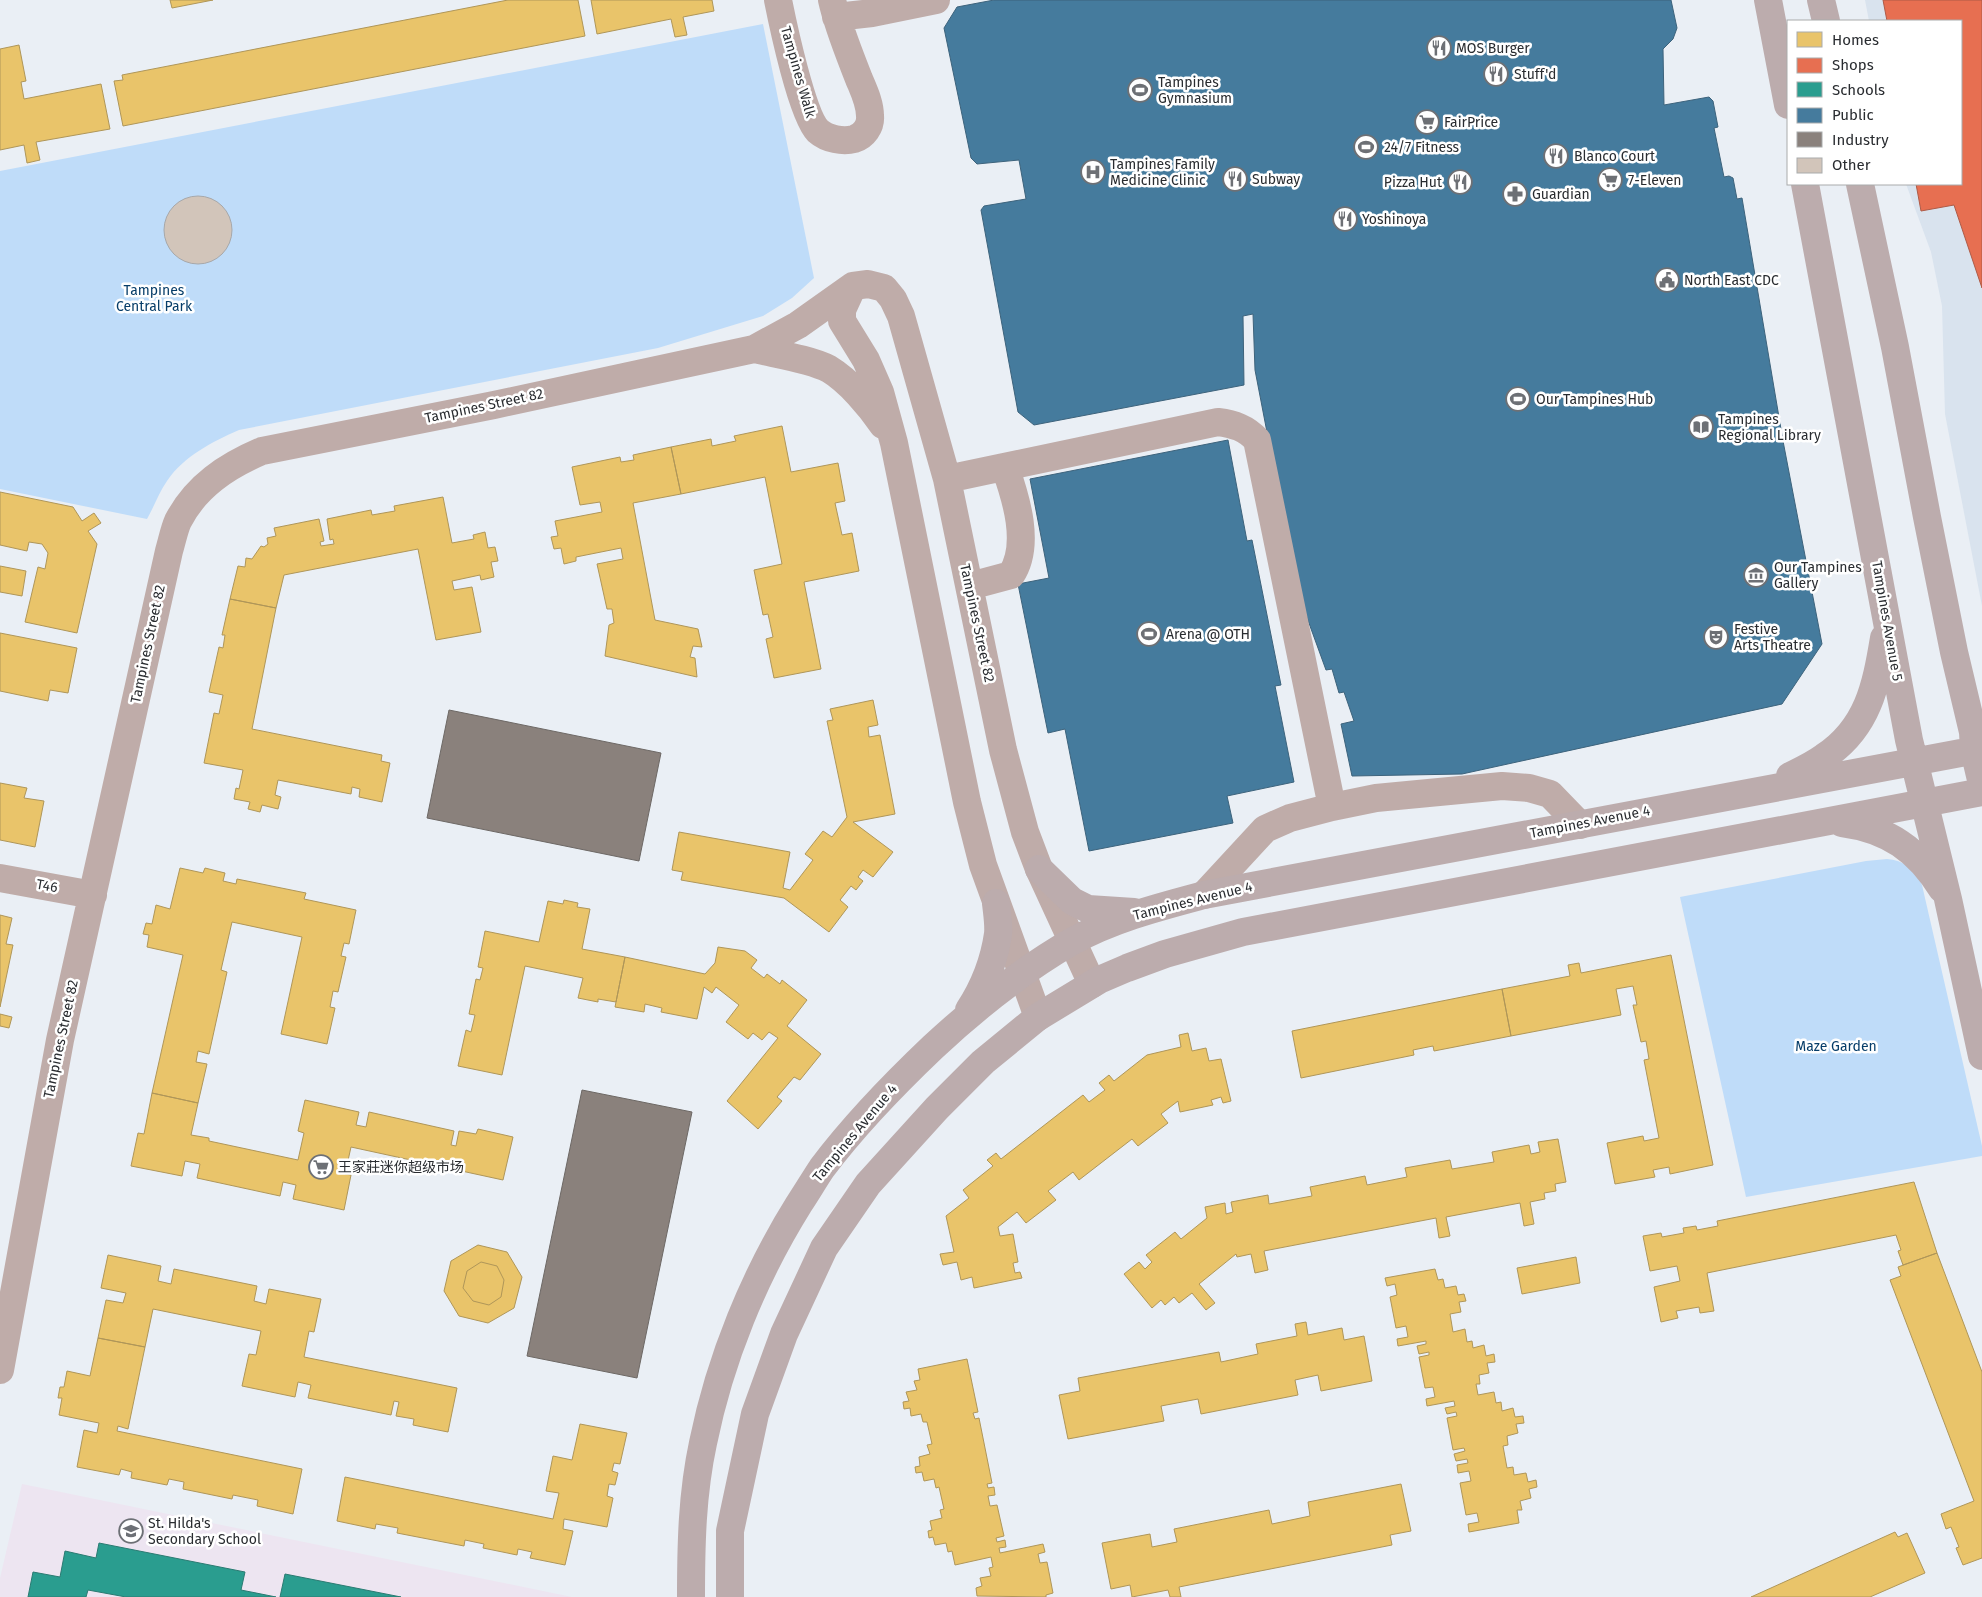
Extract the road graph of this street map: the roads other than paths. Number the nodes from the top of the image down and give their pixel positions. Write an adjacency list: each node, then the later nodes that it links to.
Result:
1 (778, 0): 5 (street, Tampines Walk)
2 (936, 0): 5 (street)
3 (1768, 0): 7 (main road)
4 (1821, 0): 6 (main road)
5 (834, 8)
6 (1826, 20)
7 (1787, 100)
8 (1804, 185): 16 (main road, Tampines Avenue 5)
9 (1860, 185): 17 (main road)
10 (853, 286): 11 (street, Tampines Street 82); 12 (street, Tampines Street 82); 14 (street, Tampines Street 82)
11 (754, 348): 12 (street, Tampines Street 82); 30 (street, Tampines Street 82)
12 (894, 443): 33 (street, Tampines Street 82)
13 (1004, 467): 14 (street); 15 (street); 25 (street)
14 (947, 480): 15 (street, Tampines Street 82)
15 (970, 586): 28 (street, Tampines Street 82)
16 (1887, 619): 20 (main road, Tampines Avenue 5); 22 (main road)
17 (1954, 652): 18 (main road); 19 (main road)
18 (1982, 697)
19 (1978, 749): 20 (main road, Tampines Avenue 4); 21 (main road)
20 (1916, 761): 22 (main road, Tampines Avenue 4); 24 (main road, Tampines Avenue 5)
21 (1982, 784)
22 (1772, 787): 27 (main road, Tampines Avenue 4)
23 (1982, 792): 24 (main road)
24 (1925, 802): 26 (main road); 32 (main road, Tampines Avenue 5)
25 (1332, 807): 27 (street); 31 (street)
26 (1823, 822): 32 (main road); 37 (main road)
27 (1580, 825): 31 (main road, Tampines Avenue 4)
28 (1039, 869): 34 (main road); 35 (street, Tampines Street 82)
29 (0, 878): 30 (street, T46)
30 (93, 895): 41 (street, Tampines Street 82)
31 (1204, 895): 34 (main road, Tampines Avenue 4)
32 (1948, 899): 40 (main road, Tampines Avenue 5)
33 (996, 903): 36 (street, Tampines Street 82); 39 (main road)
34 (1140, 912): 35 (main road, Tampines Avenue 4)
35 (1073, 941): 36 (main road, Tampines Avenue 4); 37 (street, Tampines Street 82)
36 (1021, 974): 38 (street, Tampines Street 82); 39 (main road, Tampines Avenue 4)
37 (1092, 984): 38 (main road)
38 (1038, 1017): 43 (main road)
39 (963, 1020): 42 (main road, Tampines Avenue 4)
40 (1982, 1056)
41 (0, 1370)
42 (692, 1597)
43 (730, 1597)

